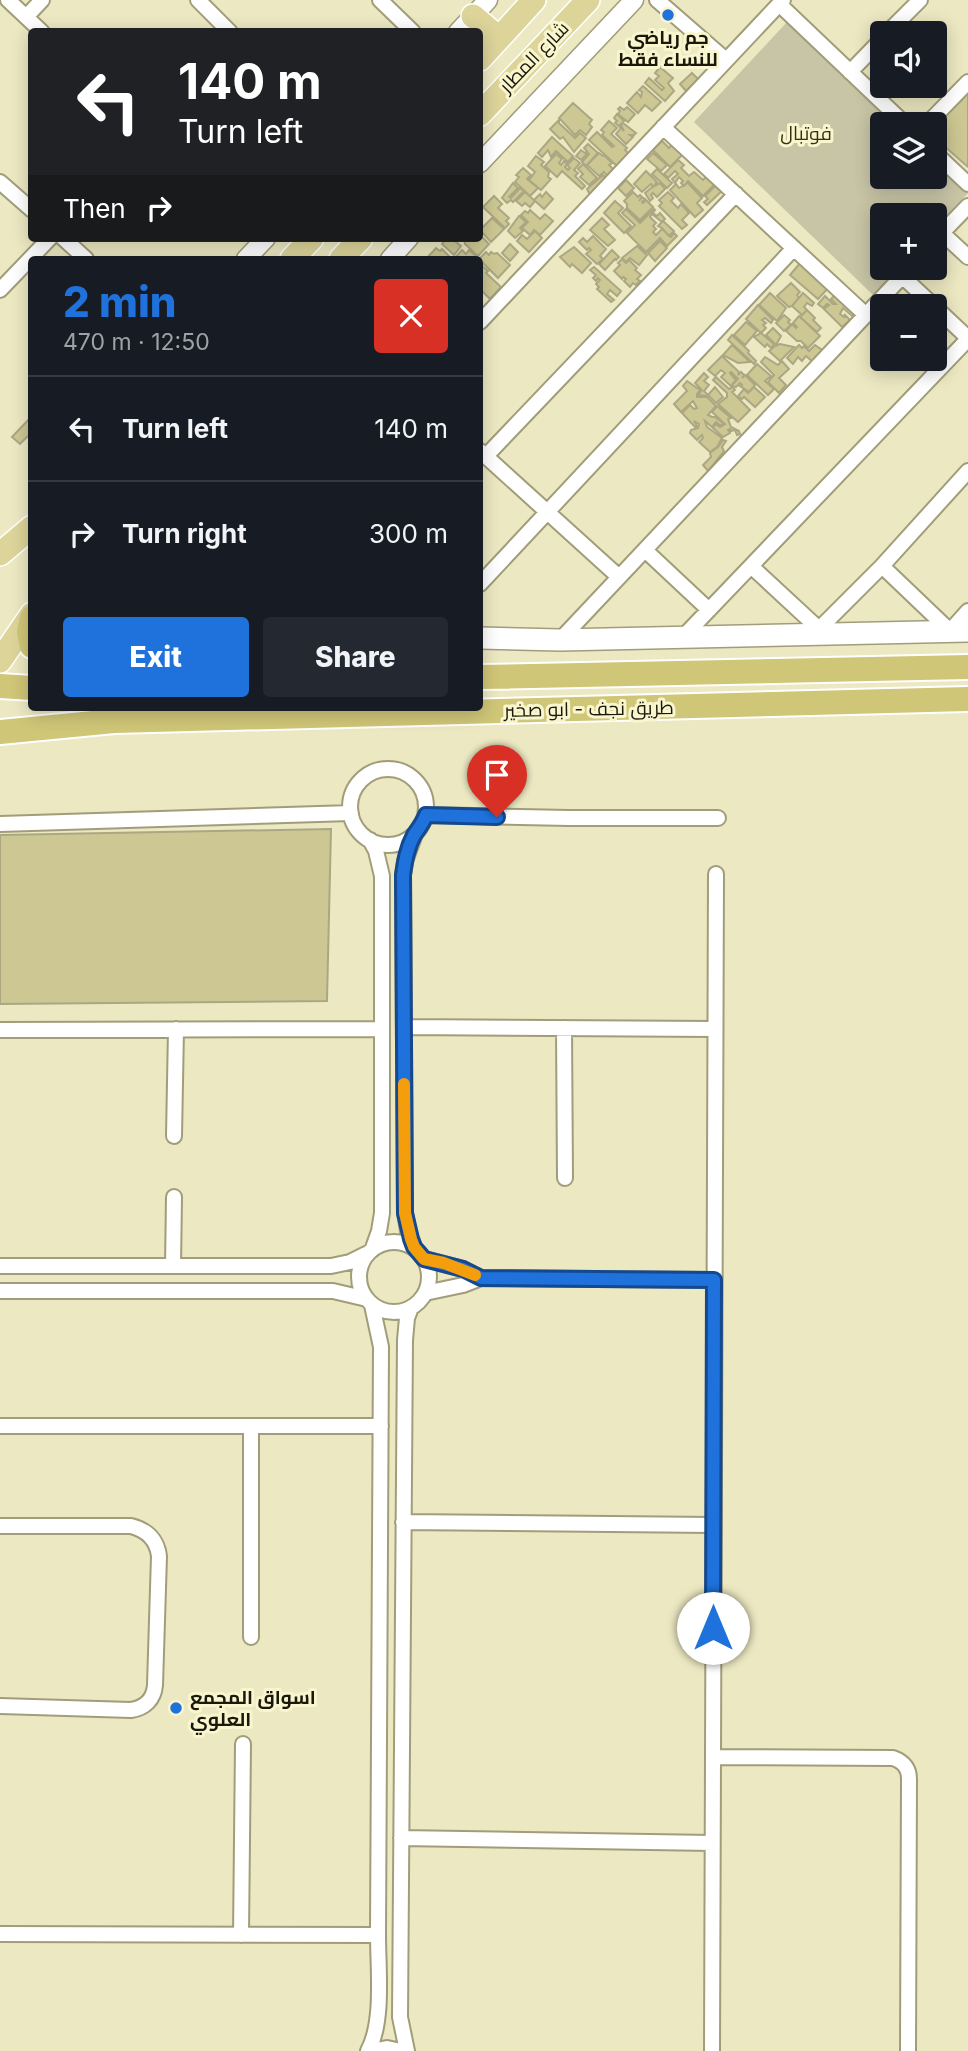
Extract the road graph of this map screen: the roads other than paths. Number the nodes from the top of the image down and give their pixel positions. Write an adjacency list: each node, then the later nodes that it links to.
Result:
1 (8, 0): 12 (street)
2 (42, 0): 12 (street)
3 (198, 0): 15 (street)
4 (380, 0): 16 (street)
5 (534, 0): 17 (main road, شارع المطار)
6 (588, 0): 23 (main road, شارع المطار)
7 (634, 0): 27 (street)
8 (657, 0): 20 (street)
9 (920, 0): 13 (street)
10 (781, 2): 20 (street); 21 (street)
11 (473, 16): 17 (main road)
12 (26, 17): 14 (street)
13 (899, 21)
14 (38, 28)
15 (226, 28)
16 (409, 28)
17 (499, 38): 19 (main road, شارع المطار)
18 (870, 51): 21 (street)
19 (483, 56)
20 (726, 60): 26 (street)
21 (850, 72): 24 (street)
22 (968, 82): 25 (street)
23 (483, 111)
24 (892, 112)
25 (939, 112)
26 (663, 127): 31 (street); 57 (street)
27 (483, 160)
28 (947, 164): 30 (street)
29 (0, 181): 32 (street)
30 (968, 184)
31 (736, 194): 42 (street); 59 (street)
32 (28, 206)
33 (968, 206): 34 (street)
34 (947, 228)
35 (46, 242): 43 (street)
36 (67, 242): 44 (street)
37 (261, 242): 45 (street)
38 (308, 242): 46 (main road)
39 (357, 242): 47 (main road)
40 (405, 242): 48 (street)
41 (947, 243): 49 (street)
42 (794, 248): 55 (street); 61 (street)
43 (33, 256)
44 (83, 256)
45 (249, 256)
46 (295, 256)
47 (344, 256)
48 (393, 256)
49 (968, 257)
50 (28, 261): 53 (street)
51 (899, 280): 55 (street)
52 (913, 280): 54 (street)
53 (0, 290)
54 (924, 294)
55 (866, 315): 63 (street)
56 (947, 318): 58 (street)
57 (483, 319)
58 (968, 338): 65 (street)
59 (483, 454): 61 (street)
60 (968, 471): 66 (street)
61 (547, 512): 67 (street); 68 (street)
62 (28, 530): 64 (main road)
63 (645, 550): 68 (street); 69 (street)
64 (0, 554)
65 (751, 566): 69 (street); 73 (street)
66 (882, 566): 72 (street); 73 (street)
67 (483, 575)
68 (619, 578): 76 (street)
69 (709, 610): 75 (street)
70 (968, 611): 72 (street)
71 (28, 622): 77 (main road)
72 (959, 631): 73 (main road)
73 (816, 632): 75 (main road)
74 (483, 638): 76 (main road)
75 (682, 638): 76 (main road)
76 (560, 640)
77 (0, 661)
78 (968, 667): 79 (highway, طريق نجف - ابو صخير)
79 (483, 677)
80 (0, 686): 81 (highway)
81 (28, 688)
82 (968, 699): 84 (highway, طريق نجف - ابو صخير)
83 (480, 711): 85 (highway, طريق نجف - ابو صخير)
84 (483, 711)
85 (0, 732)
86 (351, 813): 87 (street); 89 (street); 91 (street)
87 (426, 815): 88 (street); 90 (street)
88 (718, 818)
89 (0, 824)
90 (415, 834): 91 (street); 93 (street)
91 (370, 841): 96 (street)
92 (716, 874): 97 (street)
93 (404, 1027): 94 (street); 103 (street)
94 (564, 1028): 97 (street); 100 (street)
95 (176, 1029): 96 (street); 98 (street); 99 (street)
96 (382, 1029): 102 (street)
97 (715, 1029): 107 (street)
98 (0, 1030)
99 (174, 1136)
100 (565, 1178)
101 (174, 1197): 105 (street)
102 (370, 1251): 103 (street); 105 (street); 110 (street)
103 (419, 1253): 106 (street); 109 (street)
104 (0, 1266): 105 (street)
105 (173, 1266)
106 (481, 1278): 107 (street); 109 (street)
107 (714, 1280): 116 (street)
108 (0, 1291): 110 (street)
109 (425, 1293): 111 (street)
110 (370, 1302): 111 (street); 114 (street)
111 (411, 1308): 115 (street)
112 (0, 1426): 113 (street)
113 (251, 1426): 114 (street); 118 (street)
114 (381, 1426): 126 (street)
115 (403, 1522): 116 (street); 122 (street)
116 (713, 1525): 121 (street)
117 (0, 1526): 119 (street)
118 (251, 1637)
119 (0, 1706)
120 (243, 1744): 125 (street)
121 (713, 1757): 123 (street); 131 (street)
122 (401, 1838): 123 (street); 129 (street)
123 (712, 1843): 130 (street)
124 (0, 1934): 125 (street)
125 (241, 1935): 126 (street)
126 (378, 1936): 127 (street)
127 (370, 2051): 128 (street)
128 (401, 2051)
129 (407, 2051)
130 (712, 2051)
131 (908, 2051)

